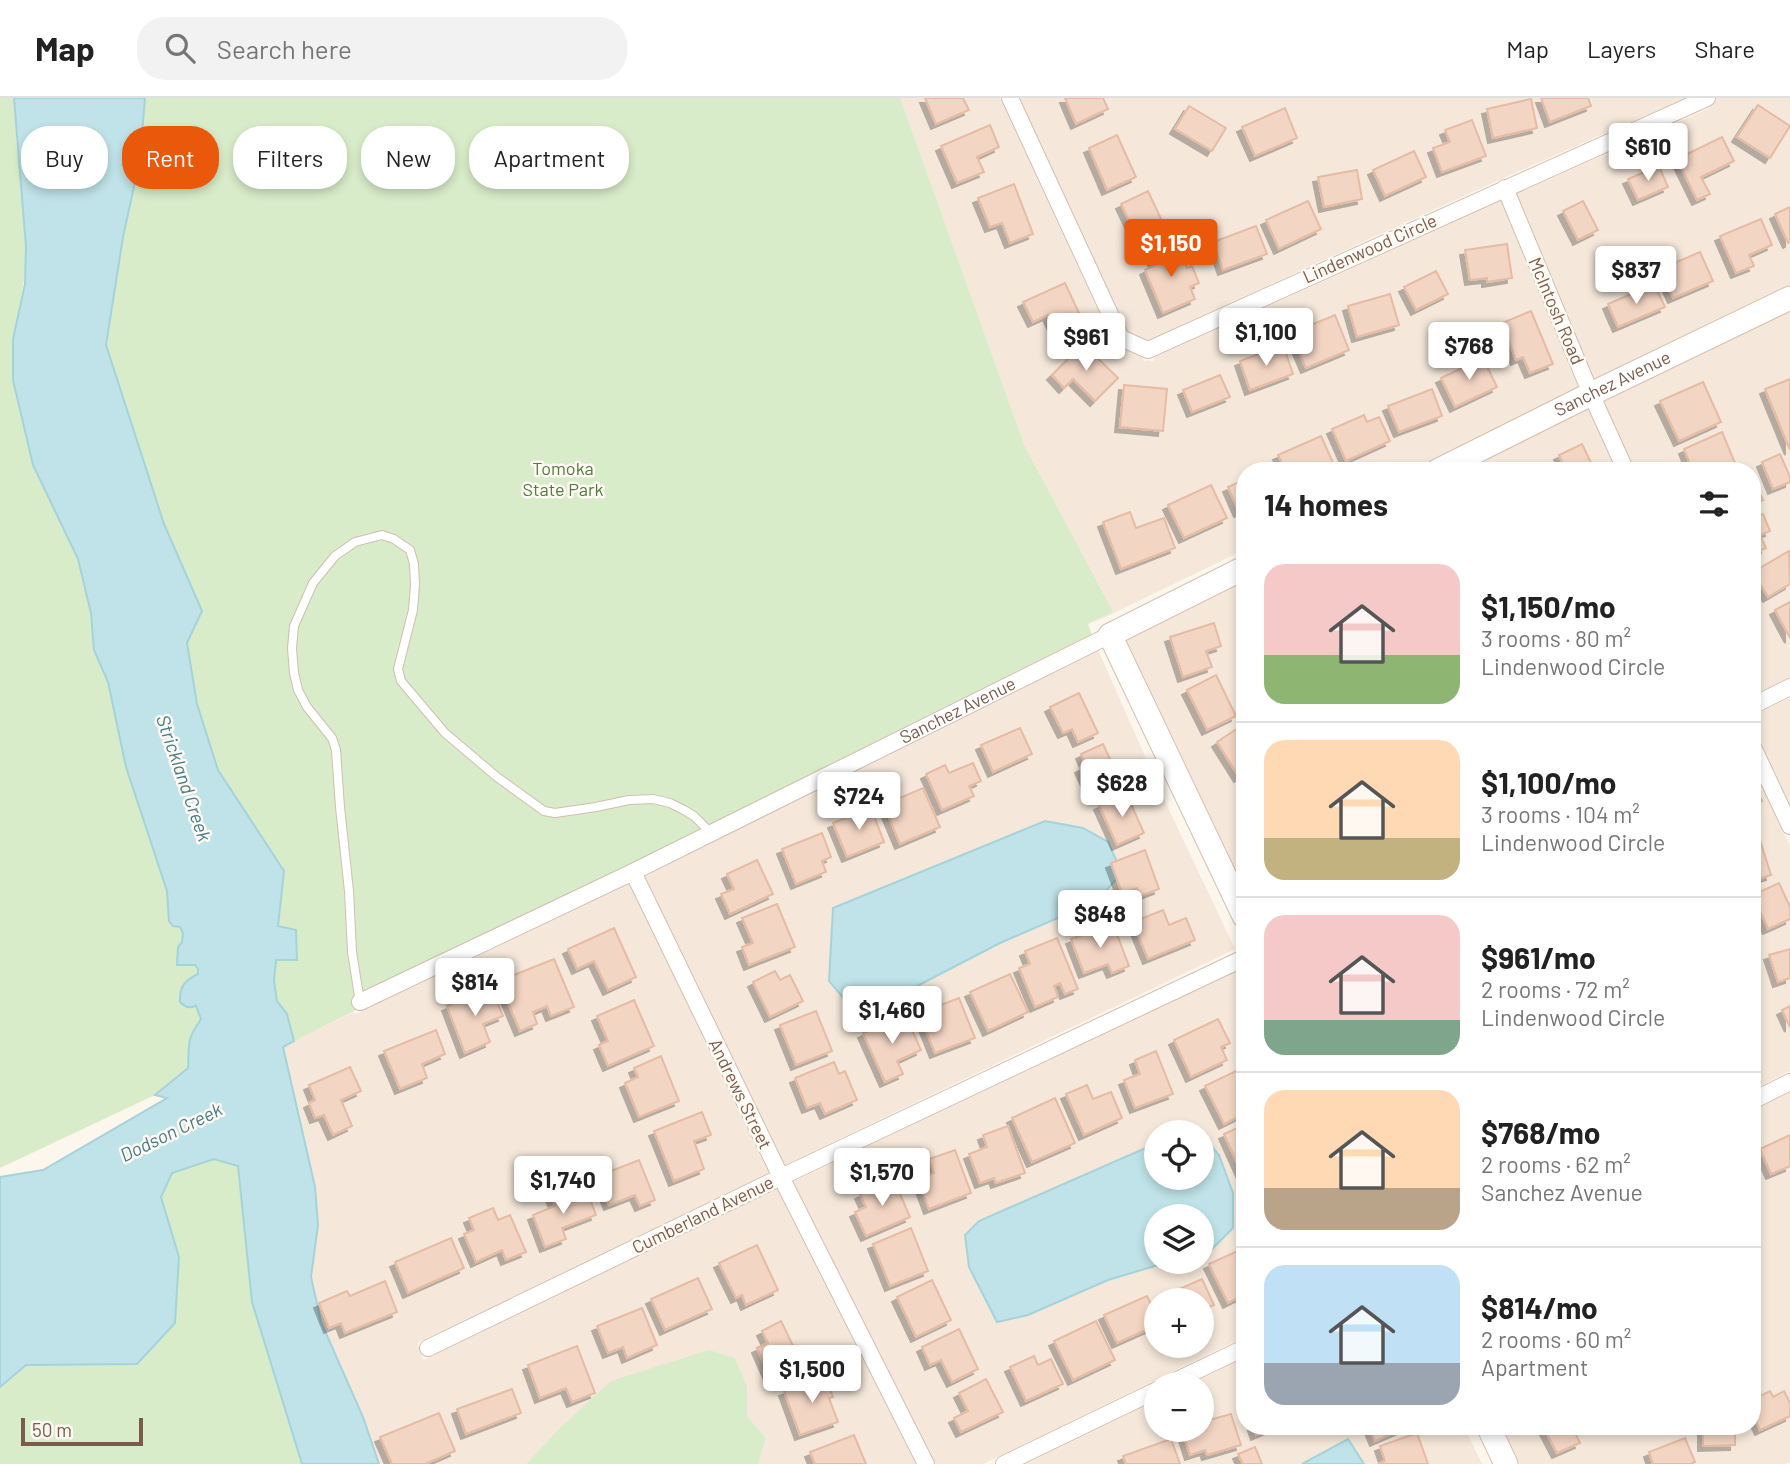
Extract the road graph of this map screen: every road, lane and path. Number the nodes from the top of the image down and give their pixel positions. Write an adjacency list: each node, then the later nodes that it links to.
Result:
1 (1010, 98): 3 (street, Lindenwood Circle)
2 (1707, 98): 3 (street, Lindenwood Circle)
3 (1505, 188): 5 (street, McIntosh Road)
4 (1790, 298): 5 (street, Sanchez Avenue)
5 (1591, 394): 6 (street, Sanchez Avenue); 7 (street, McIntosh Road)
6 (1455, 462)
7 (1622, 462)
8 (1236, 572): 9 (street, Sanchez Avenue)
9 (1110, 635): 14 (street, Sanchez Avenue); 16 (street)
10 (1790, 687): 11 (street)
11 (1761, 702)
12 (1761, 764): 13 (street)
13 (1790, 826)
14 (711, 832): 15 (street, Sanchez Avenue); 18 (lane)
15 (633, 872): 18 (street, Sanchez Avenue); 21 (street, Andrews Street)
16 (1236, 899)
17 (1236, 962): 21 (street, Cumberland Avenue)
18 (360, 1002)
19 (1790, 1082): 20 (street)
20 (1761, 1096)
21 (781, 1177): 22 (street, Cumberland Avenue); 27 (street, Andrews Street)
22 (428, 1348)
23 (1236, 1352): 24 (street)
24 (1195, 1372)
25 (1144, 1396): 28 (street)
26 (1492, 1435): 29 (street)
27 (926, 1464)
28 (1004, 1464)
29 (1506, 1464)

